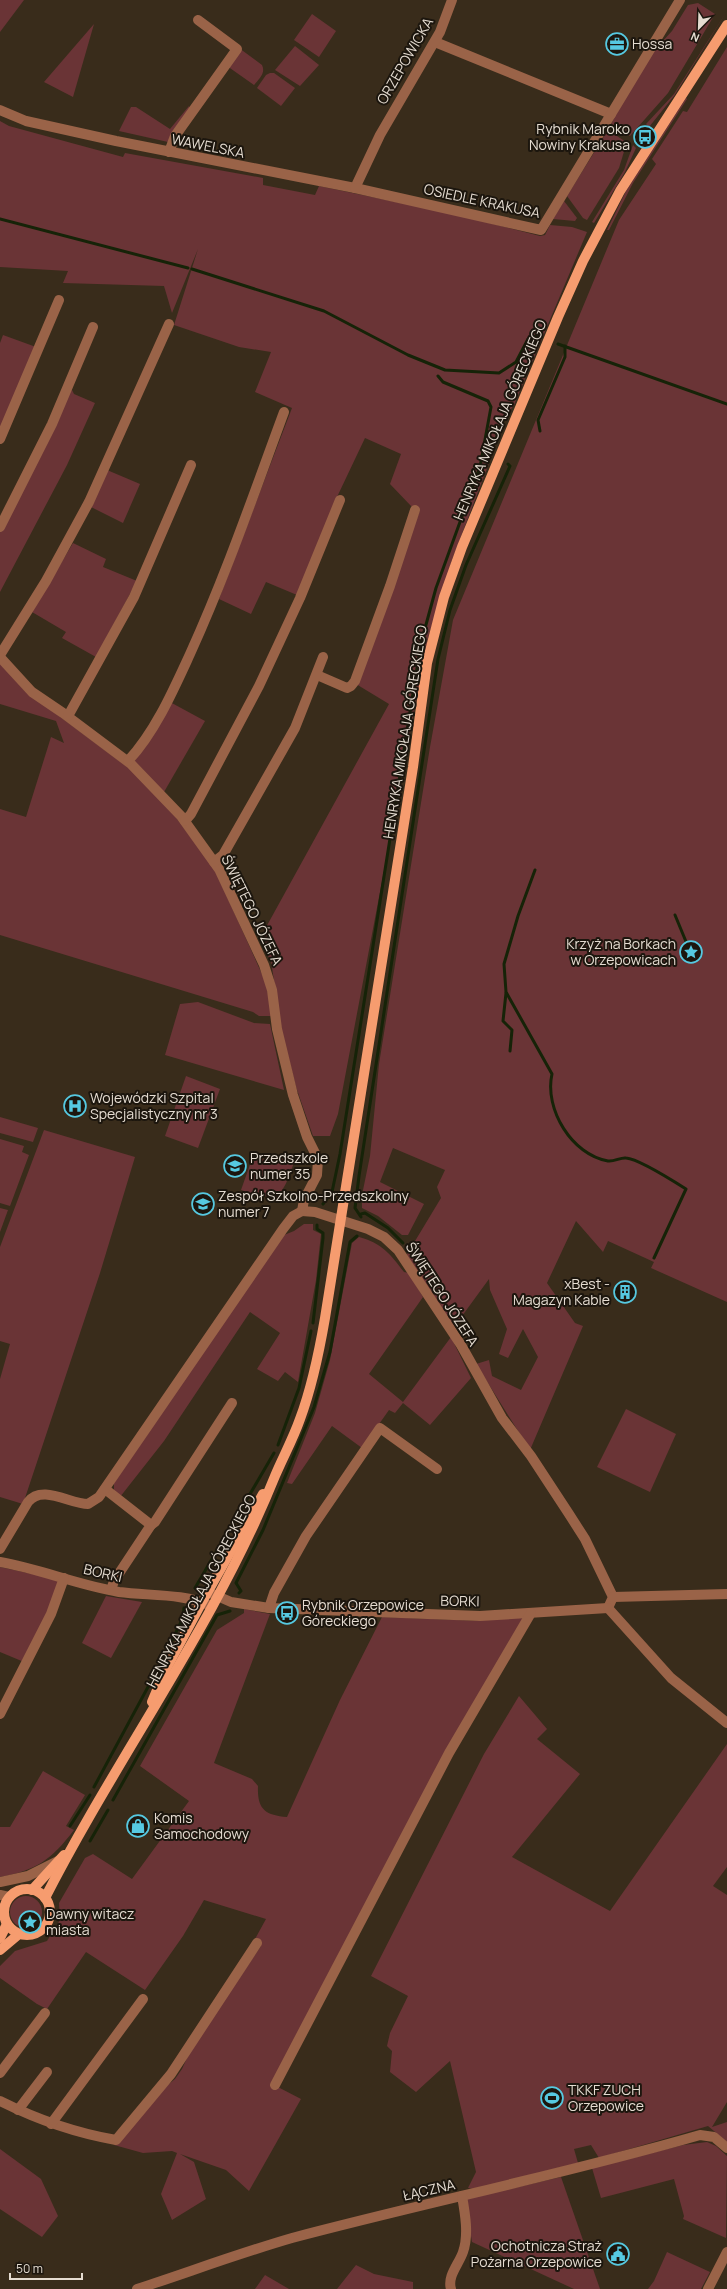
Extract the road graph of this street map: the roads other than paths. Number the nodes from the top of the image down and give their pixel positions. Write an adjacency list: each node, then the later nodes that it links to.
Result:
1 (452, 0): 5 (street, ORZEPOWICKA)
2 (680, 0): 7 (street, OSIEDLE KRAKUSA)
3 (198, 20): 8 (street)
4 (727, 25): 27 (main road, HENRYKA MIKOŁAJA GÓRECKIEGO)
5 (435, 42): 7 (street); 9 (street, ORZEPOWICKA)
6 (0, 110): 8 (street, WAWELSKA)
7 (611, 114): 9 (street, OSIEDLE KRAKUSA)
8 (169, 152): 9 (street, WAWELSKA)
9 (355, 188)
10 (59, 300): 14 (street)
11 (169, 324): 19 (street)
12 (93, 327): 18 (street)
13 (284, 412): 23 (street)
14 (0, 438)
15 (191, 465): 22 (street)
16 (340, 500): 24 (street)
17 (415, 510): 21 (street)
18 (0, 527)
19 (0, 656): 22 (street, ŚWIĘTEGO JÓZEFA)
20 (323, 657): 21 (street)
21 (317, 675): 25 (street)
22 (68, 716): 23 (street, ŚWIĘTEGO JÓZEFA)
23 (128, 761): 24 (street, ŚWIĘTEGO JÓZEFA)
24 (185, 821): 25 (street, ŚWIĘTEGO JÓZEFA)
25 (214, 862): 26 (street, ŚWIĘTEGO JÓZEFA)
26 (302, 1211): 27 (street, ŚWIĘTEGO JÓZEFA); 30 (street)
27 (341, 1220): 36 (main road, HENRYKA MIKOŁAJA GÓRECKIEGO); 38 (street, ŚWIĘTEGO JÓZEFA)
28 (232, 1403): 31 (street)
29 (437, 1468): 41 (street)
30 (105, 1489): 31 (street); 32 (street)
31 (151, 1525): 35 (street)
32 (0, 1549)
33 (0, 1562): 34 (street, BORKI)
34 (64, 1578): 35 (street, BORKI); 44 (street)
35 (111, 1590): 39 (street, BORKI)
36 (212, 1594): 39 (main road, HENRYKA MIKOŁAJA GÓRECKIEGO); 40 (main road, HENRYKA MIKOŁAJA GÓRECKIEGO); 41 (street, BORKI)
37 (727, 1594): 38 (street)
38 (613, 1597): 42 (street)
39 (202, 1602): 40 (street, BORKI); 45 (main road, HENRYKA MIKOŁAJA GÓRECKIEGO)
40 (212, 1606): 45 (main road, HENRYKA MIKOŁAJA GÓRECKIEGO)
41 (269, 1608): 43 (street, BORKI)
42 (608, 1608): 43 (street, BORKI); 46 (street)
43 (531, 1613): 63 (street)
44 (0, 1714)
45 (146, 1718): 47 (main road, HENRYKA MIKOŁAJA GÓRECKIEGO)
46 (727, 1724)
47 (70, 1848): 48 (main road, HENRYKA MIKOŁAJA GÓRECKIEGO); 52 (main road, HENRYKA MIKOŁAJA GÓRECKIEGO)
48 (58, 1861): 49 (street); 50 (main road, HENRYKA MIKOŁAJA GÓRECKIEGO)
49 (0, 1882)
50 (32, 1890): 51 (main road); 52 (main road)
51 (5, 1896): 53 (main road)
52 (45, 1898): 55 (main road)
53 (2, 1909): 54 (main road)
54 (7, 1924): 55 (main road); 56 (main road)
55 (19, 1934): 58 (main road)
56 (0, 1938)
57 (257, 1943): 66 (street)
58 (0, 1950)
59 (143, 1999): 66 (street)
60 (45, 2013): 62 (street)
61 (47, 2072): 65 (street)
62 (0, 2073)
63 (275, 2085)
64 (0, 2101): 65 (street)
65 (18, 2110): 66 (street)
66 (50, 2124)
67 (727, 2148): 68 (street, ŁĄCZNA)
68 (462, 2196): 70 (street, ŁĄCZNA); 71 (street)
69 (727, 2252): 72 (street)
70 (137, 2289)
71 (451, 2289)
72 (708, 2289)

